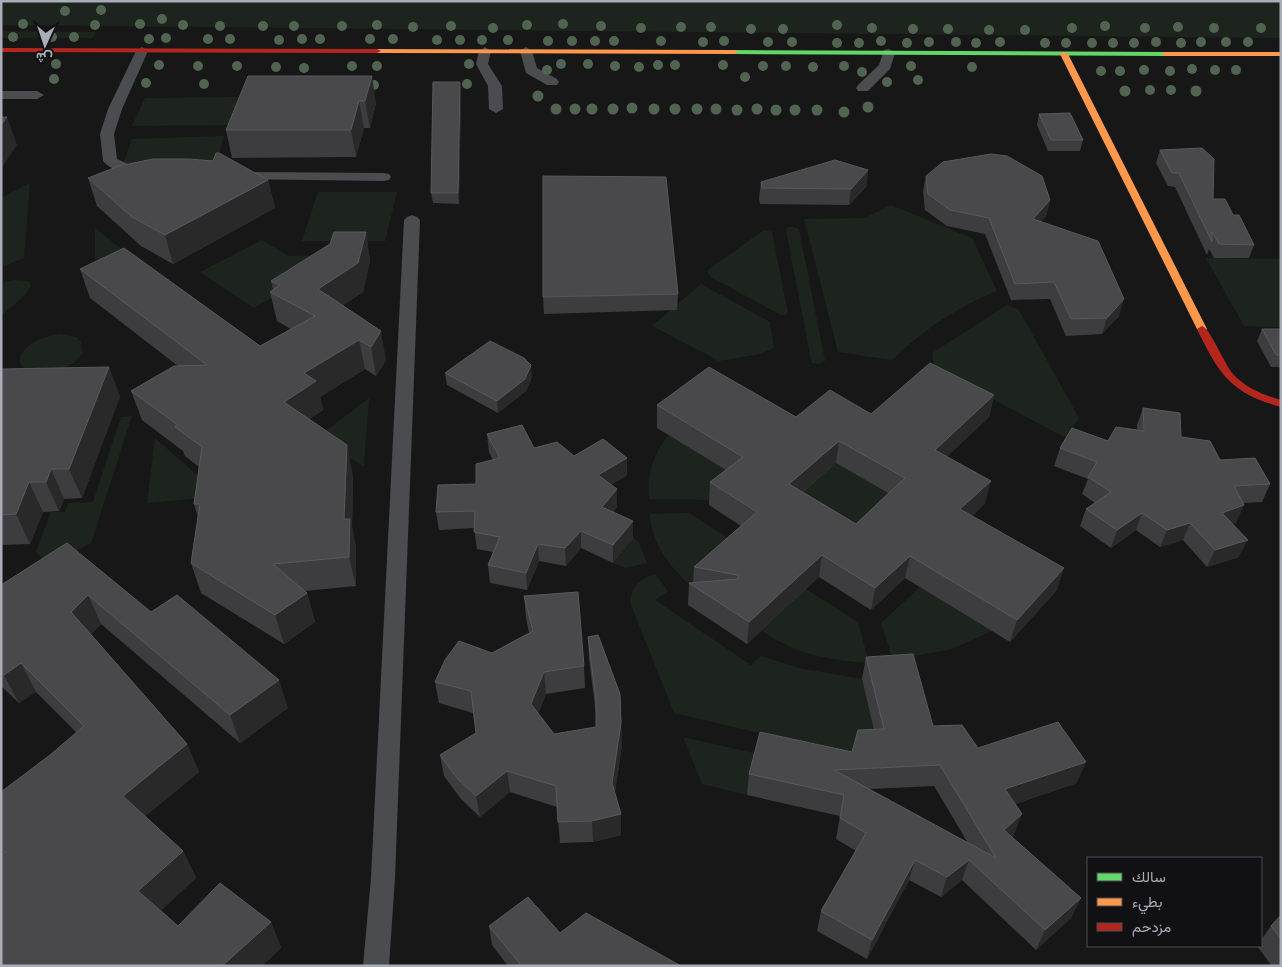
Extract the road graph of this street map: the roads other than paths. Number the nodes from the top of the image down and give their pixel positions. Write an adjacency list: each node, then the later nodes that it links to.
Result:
1 (1, 50): 2 (street)
2 (142, 51): 3 (street); 13 (lane)
3 (485, 51): 4 (street); 12 (lane)
4 (526, 51): 5 (street); 8 (lane)
5 (889, 53): 6 (street); 9 (lane)
6 (1064, 54): 7 (street); 17 (street)
7 (1281, 54)
8 (552, 82)
9 (863, 88)
10 (1, 95): 11 (lane)
11 (37, 95)
12 (496, 109)
13 (157, 173)
14 (225, 175): 15 (lane)
15 (384, 178)
16 (412, 220): 18 (lane)
17 (1281, 404)
18 (376, 966)

